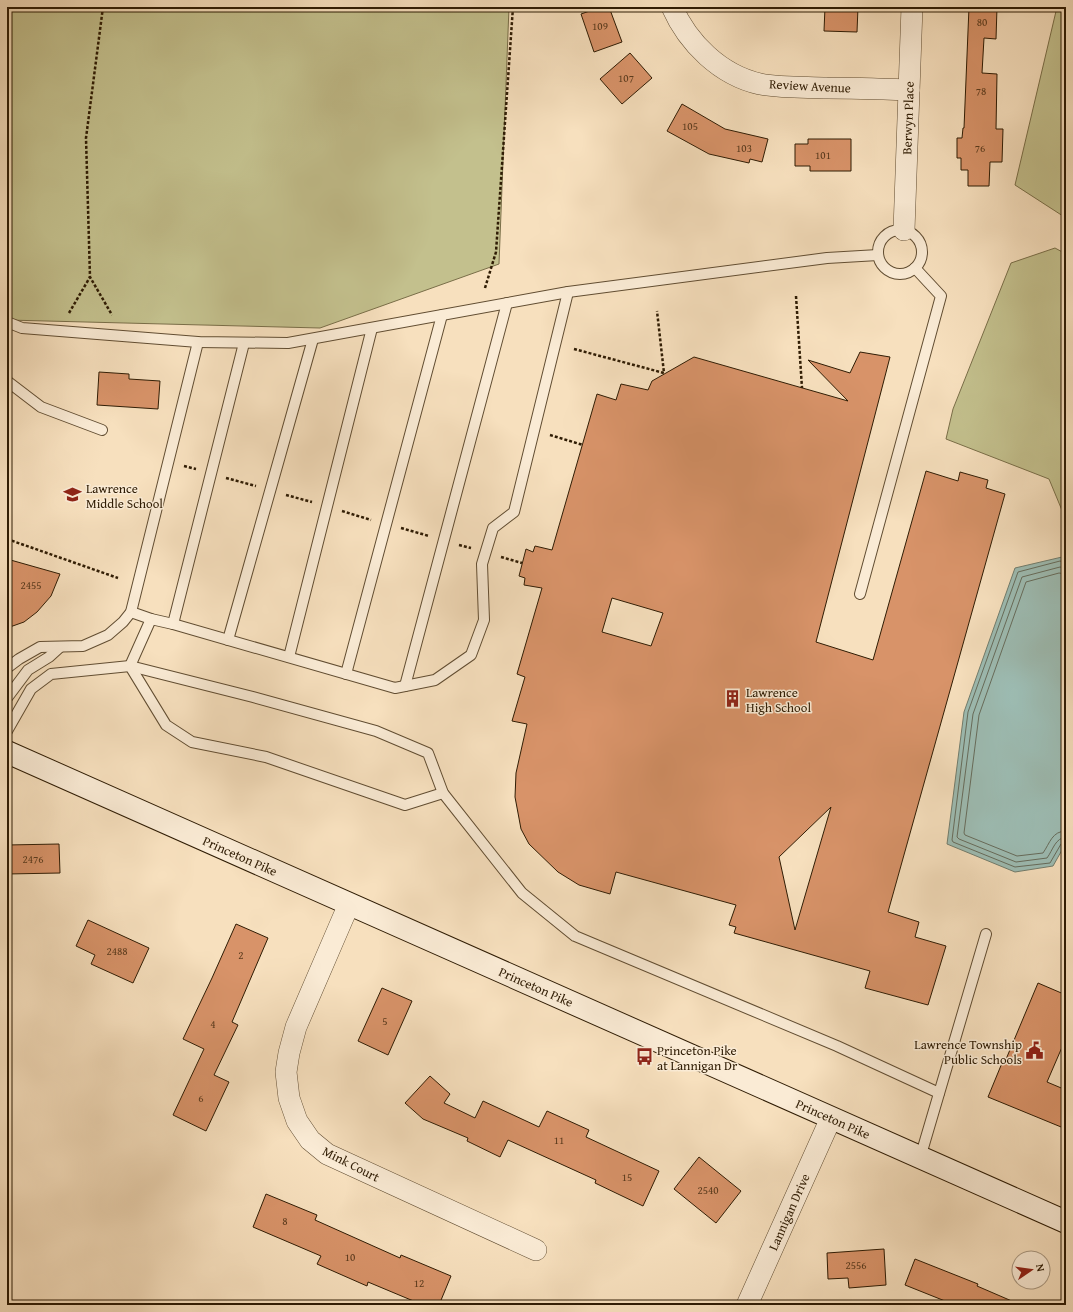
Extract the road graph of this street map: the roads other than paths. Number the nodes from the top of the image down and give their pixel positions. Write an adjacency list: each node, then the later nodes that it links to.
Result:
1 (672, 7): 3 (street, Review Avenue)
2 (912, 7): 3 (street, Berwyn Place)
3 (909, 90): 4 (street, Berwyn Place)
4 (904, 230): 5 (lane); 6 (lane)
5 (878, 255): 6 (lane); 7 (lane)
6 (915, 268): 17 (lane)
7 (568, 292): 8 (lane); 27 (lane)
8 (506, 303): 9 (lane); 27 (lane)
9 (442, 315): 11 (lane); 26 (lane)
10 (7, 322): 13 (lane)
11 (372, 328): 12 (lane); 23 (lane)
12 (313, 339): 14 (lane); 21 (lane)
13 (198, 342): 14 (lane); 18 (lane)
14 (244, 343): 20 (lane)
15 (7, 381): 16 (lane)
16 (102, 430)
17 (860, 594)
18 (131, 612): 19 (lane); 22 (lane)
19 (151, 619): 20 (lane); 24 (lane)
20 (174, 624): 21 (lane)
21 (228, 640): 23 (lane)
22 (60, 647): 25 (lane); 28 (lane)
23 (289, 657): 26 (lane)
24 (130, 666): 29 (lane); 31 (lane); 31 (lane)
25 (7, 668)
26 (346, 674): 27 (lane)
27 (405, 686)
28 (7, 698)
29 (7, 731)
30 (7, 752): 32 (main road, Princeton Pike)
31 (443, 793): 34 (lane)
32 (349, 904): 35 (main road, Princeton Pike); 38 (street, Mink Court)
33 (986, 934): 34 (lane)
34 (939, 1093): 36 (lane)
35 (831, 1118): 36 (main road, Princeton Pike); 39 (street, Lannigan Drive)
36 (920, 1158): 37 (main road, Princeton Pike)
37 (1066, 1222)
38 (536, 1250)
39 (747, 1305)

